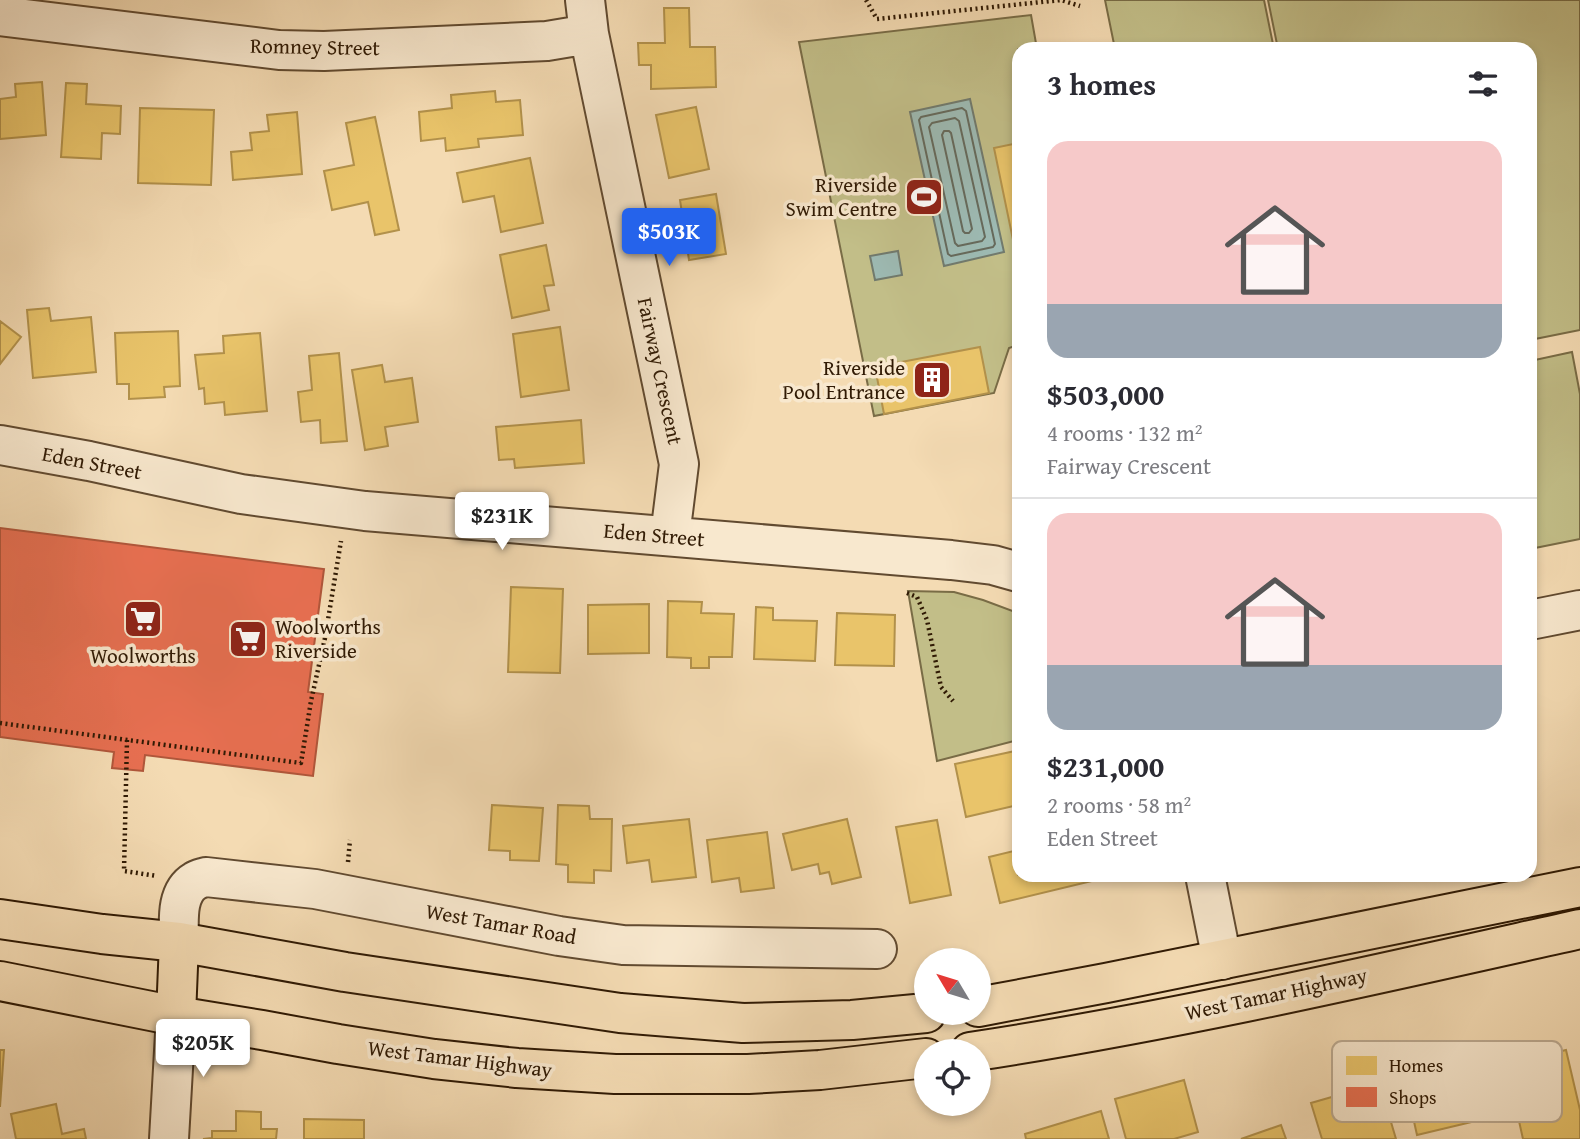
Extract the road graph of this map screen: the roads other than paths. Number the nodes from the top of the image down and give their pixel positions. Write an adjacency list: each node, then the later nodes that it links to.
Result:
1 (0, 16): 2 (street, Romney Street)
2 (587, 17): 4 (street, Fairway Crescent)
3 (0, 445): 4 (street, Eden Street)
4 (670, 536): 5 (street, Eden Street)
5 (1012, 570)
6 (1580, 610): 7 (street)
7 (1537, 619)
8 (1206, 882): 14 (street)
9 (1580, 887): 14 (highway, West Tamar Highway)
10 (0, 919): 12 (highway)
11 (1580, 929): 19 (highway, West Tamar Highway)
12 (179, 942): 13 (street, West Tamar Road); 17 (highway); 18 (highway)
13 (877, 949)
14 (1222, 960): 16 (highway, West Tamar Highway)
15 (0, 981): 18 (highway, West Tamar Highway)
16 (991, 1004)
17 (914, 1014)
18 (176, 1016): 20 (highway, West Tamar Highway); 21 (street)
19 (991, 1049)
20 (914, 1059)
21 (169, 1139)

